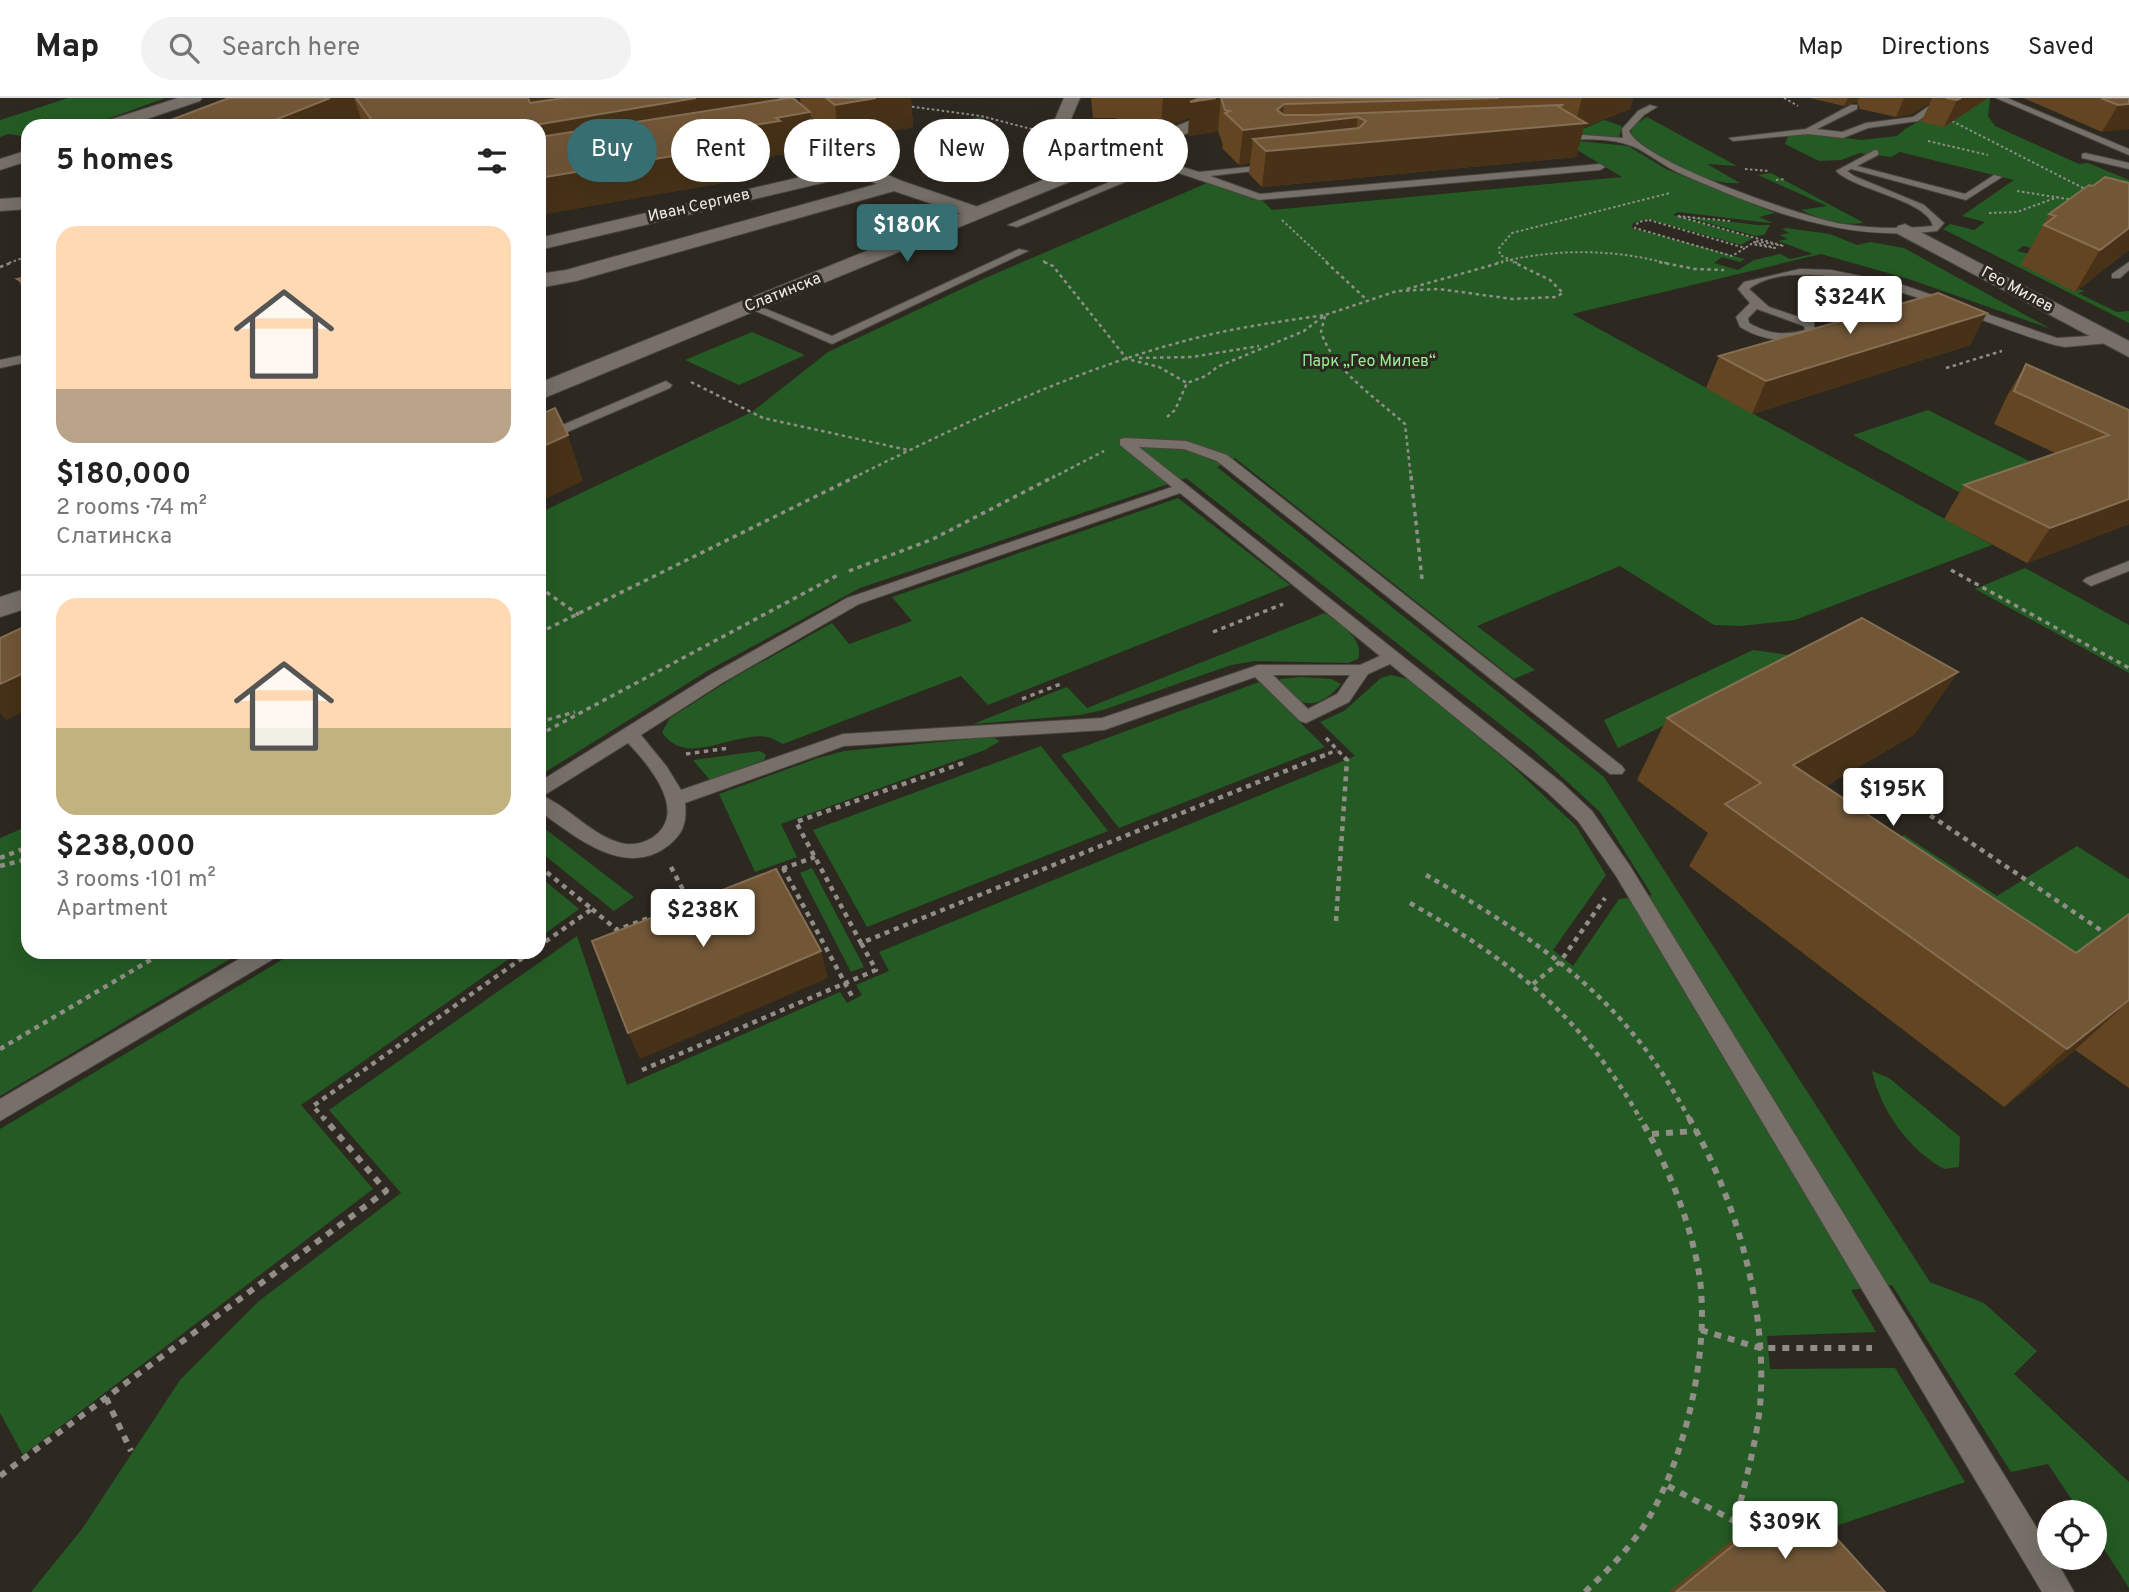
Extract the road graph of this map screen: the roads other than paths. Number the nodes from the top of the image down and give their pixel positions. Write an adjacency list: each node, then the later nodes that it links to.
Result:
1 (194, 98): 9 (street)
2 (774, 98): 10 (street)
3 (1072, 98): 11 (street)
4 (1260, 98): 14 (street, Слатинска)
5 (2000, 98): 19 (lane)
6 (1936, 106): 15 (lane)
7 (1653, 107): 18 (lane)
8 (1854, 107): 15 (lane)
9 (130, 119)
10 (799, 119)
11 (1063, 119)
12 (784, 123): 13 (street)
13 (773, 125)
14 (1188, 127)
15 (1808, 131): 17 (lane)
16 (1547, 135): 18 (lane)
17 (1733, 138)
18 (1629, 141): 41 (lane)
19 (2129, 152)
20 (1875, 153): 27 (lane)
21 (2085, 156): 25 (lane)
22 (21, 158): 23 (street)
23 (0, 165)
24 (1278, 166): 29 (lane)
25 (2129, 166)
26 (1600, 167): 29 (lane)
27 (1848, 167): 30 (lane); 42 (lane)
28 (1188, 171): 29 (lane)
29 (1198, 174)
30 (1997, 177)
31 (803, 182): 43 (street, Иван Сергиев)
32 (888, 182): 35 (street)
33 (1052, 182): 38 (street, Слатинска)
34 (1116, 182): 40 (lane)
35 (895, 185): 38 (street); 47 (street)
36 (21, 204): 37 (street)
37 (0, 205)
38 (977, 213): 49 (street, Слатинска)
39 (1783, 223): 41 (lane)
40 (1013, 225)
41 (1851, 231): 42 (lane)
42 (1906, 231): 50 (street, Гео Милев)
43 (546, 242)
44 (1023, 251): 49 (lane)
45 (2129, 265): 46 (lane)
46 (2116, 276)
47 (546, 280)
48 (1756, 303): 48 (lane); 50 (lane)
49 (750, 306): 55 (street, Слатинска)
50 (2108, 339): 51 (street, Гео Милев)
51 (2129, 350)
52 (21, 360): 53 (lane)
53 (0, 365)
54 (666, 385): 56 (lane)
55 (546, 389)
56 (546, 437)
57 (1182, 488): 62 (lane); 65 (lane); 66 (lane)
58 (2129, 566): 59 (lane)
59 (2091, 581)
60 (21, 600): 61 (street)
61 (0, 608)
62 (1394, 656): 64 (lane); 72 (lane)
63 (1258, 670): 64 (lane); 64 (lane); 68 (lane)
64 (1362, 670)
65 (630, 734): 67 (lane); 68 (lane)
66 (1616, 770)
67 (546, 787)
68 (676, 800): 69 (lane)
69 (546, 807)
70 (256, 959): 71 (lane)
71 (0, 1111)
72 (2059, 1592)

